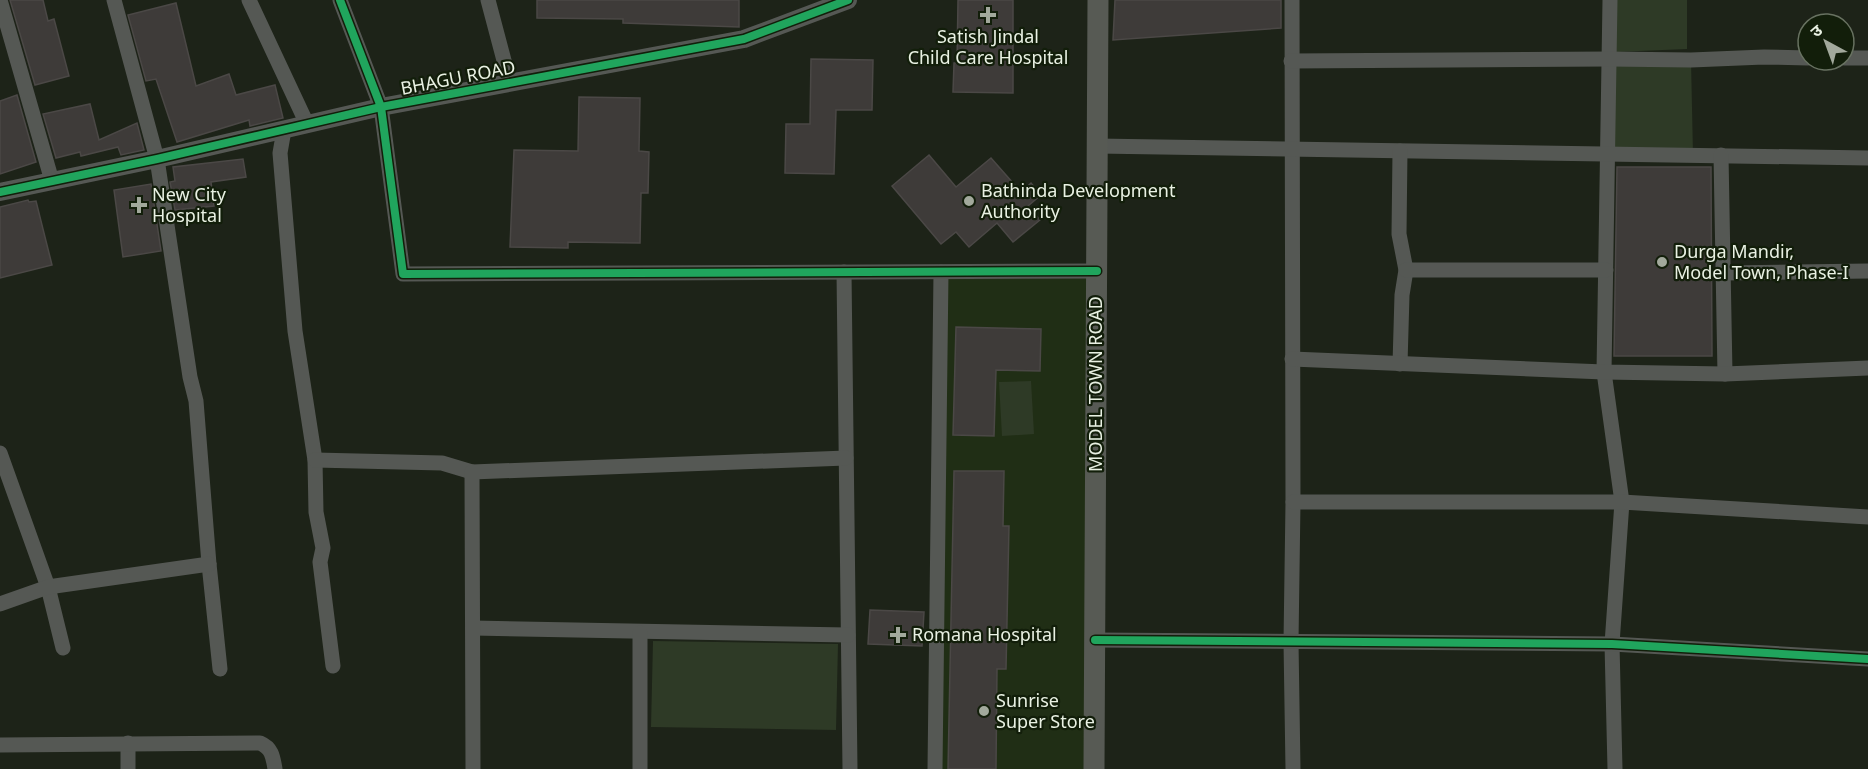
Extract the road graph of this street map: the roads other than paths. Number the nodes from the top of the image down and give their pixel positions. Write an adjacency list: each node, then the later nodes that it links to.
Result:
1 (0, 0): 24 (street)
2 (114, 0): 23 (street)
3 (249, 0): 15 (street)
4 (340, 0): 14 (street)
5 (488, 0): 13 (street)
6 (1098, 0): 17 (main road, MODEL TOWN ROAD)
7 (1292, 0): 12 (street)
8 (1610, 0): 11 (street)
9 (840, 2): 13 (street, BHAGU ROAD)
10 (1796, 58): 11 (street)
11 (1609, 59): 12 (street); 20 (street)
12 (1292, 61): 18 (street)
13 (510, 83): 14 (street, BHAGU ROAD)
14 (381, 107): 15 (street, BHAGU ROAD); 29 (street)
15 (307, 124): 16 (street, BHAGU ROAD)
16 (284, 129): 23 (street, BHAGU ROAD); 40 (street)
17 (1097, 146): 18 (street); 31 (main road, MODEL TOWN ROAD)
18 (1291, 149): 19 (street); 33 (street)
19 (1400, 151): 20 (street); 26 (street)
20 (1607, 154): 21 (street); 27 (street)
21 (1721, 155): 22 (street); 32 (street)
22 (1868, 158)
23 (157, 159): 24 (street, BHAGU ROAD); 45 (street)
24 (52, 181): 25 (street, BHAGU ROAD)
25 (0, 192)
26 (1406, 270): 27 (street); 34 (street)
27 (1606, 270): 36 (street)
28 (1868, 271): 32 (street)
29 (844, 272): 30 (street); 39 (street)
30 (941, 272): 31 (street); 65 (street)
31 (1097, 272): 51 (main road, MODEL TOWN ROAD)
32 (1723, 273): 37 (street)
33 (1292, 359): 34 (street); 42 (street)
34 (1400, 364): 36 (street)
35 (1868, 368): 37 (street)
36 (1604, 372): 37 (street); 43 (street)
37 (1725, 374)
38 (0, 453): 46 (street)
39 (846, 458): 41 (street); 50 (street)
40 (315, 460): 41 (street); 56 (street)
41 (472, 472): 48 (street)
42 (1293, 502): 43 (street); 52 (street)
43 (1622, 502): 44 (street); 53 (street)
44 (1868, 517)
45 (209, 564): 46 (street); 57 (street)
46 (48, 587): 47 (street); 54 (street)
47 (0, 604)
48 (473, 628): 49 (street); 62 (street)
49 (640, 633): 50 (street); 63 (street)
50 (848, 635): 64 (street)
51 (1095, 640): 52 (street); 66 (main road, MODEL TOWN ROAD)
52 (1291, 642): 53 (street); 67 (street)
53 (1612, 644): 55 (street); 68 (street)
54 (63, 648)
55 (1868, 659)
56 (333, 666)
57 (220, 669)
58 (128, 743): 59 (street); 60 (street); 61 (street)
59 (0, 745)
60 (128, 769)
61 (274, 769)
62 (473, 769)
63 (640, 769)
64 (850, 769)
65 (935, 769)
66 (1094, 769)
67 (1293, 769)
68 (1615, 769)

